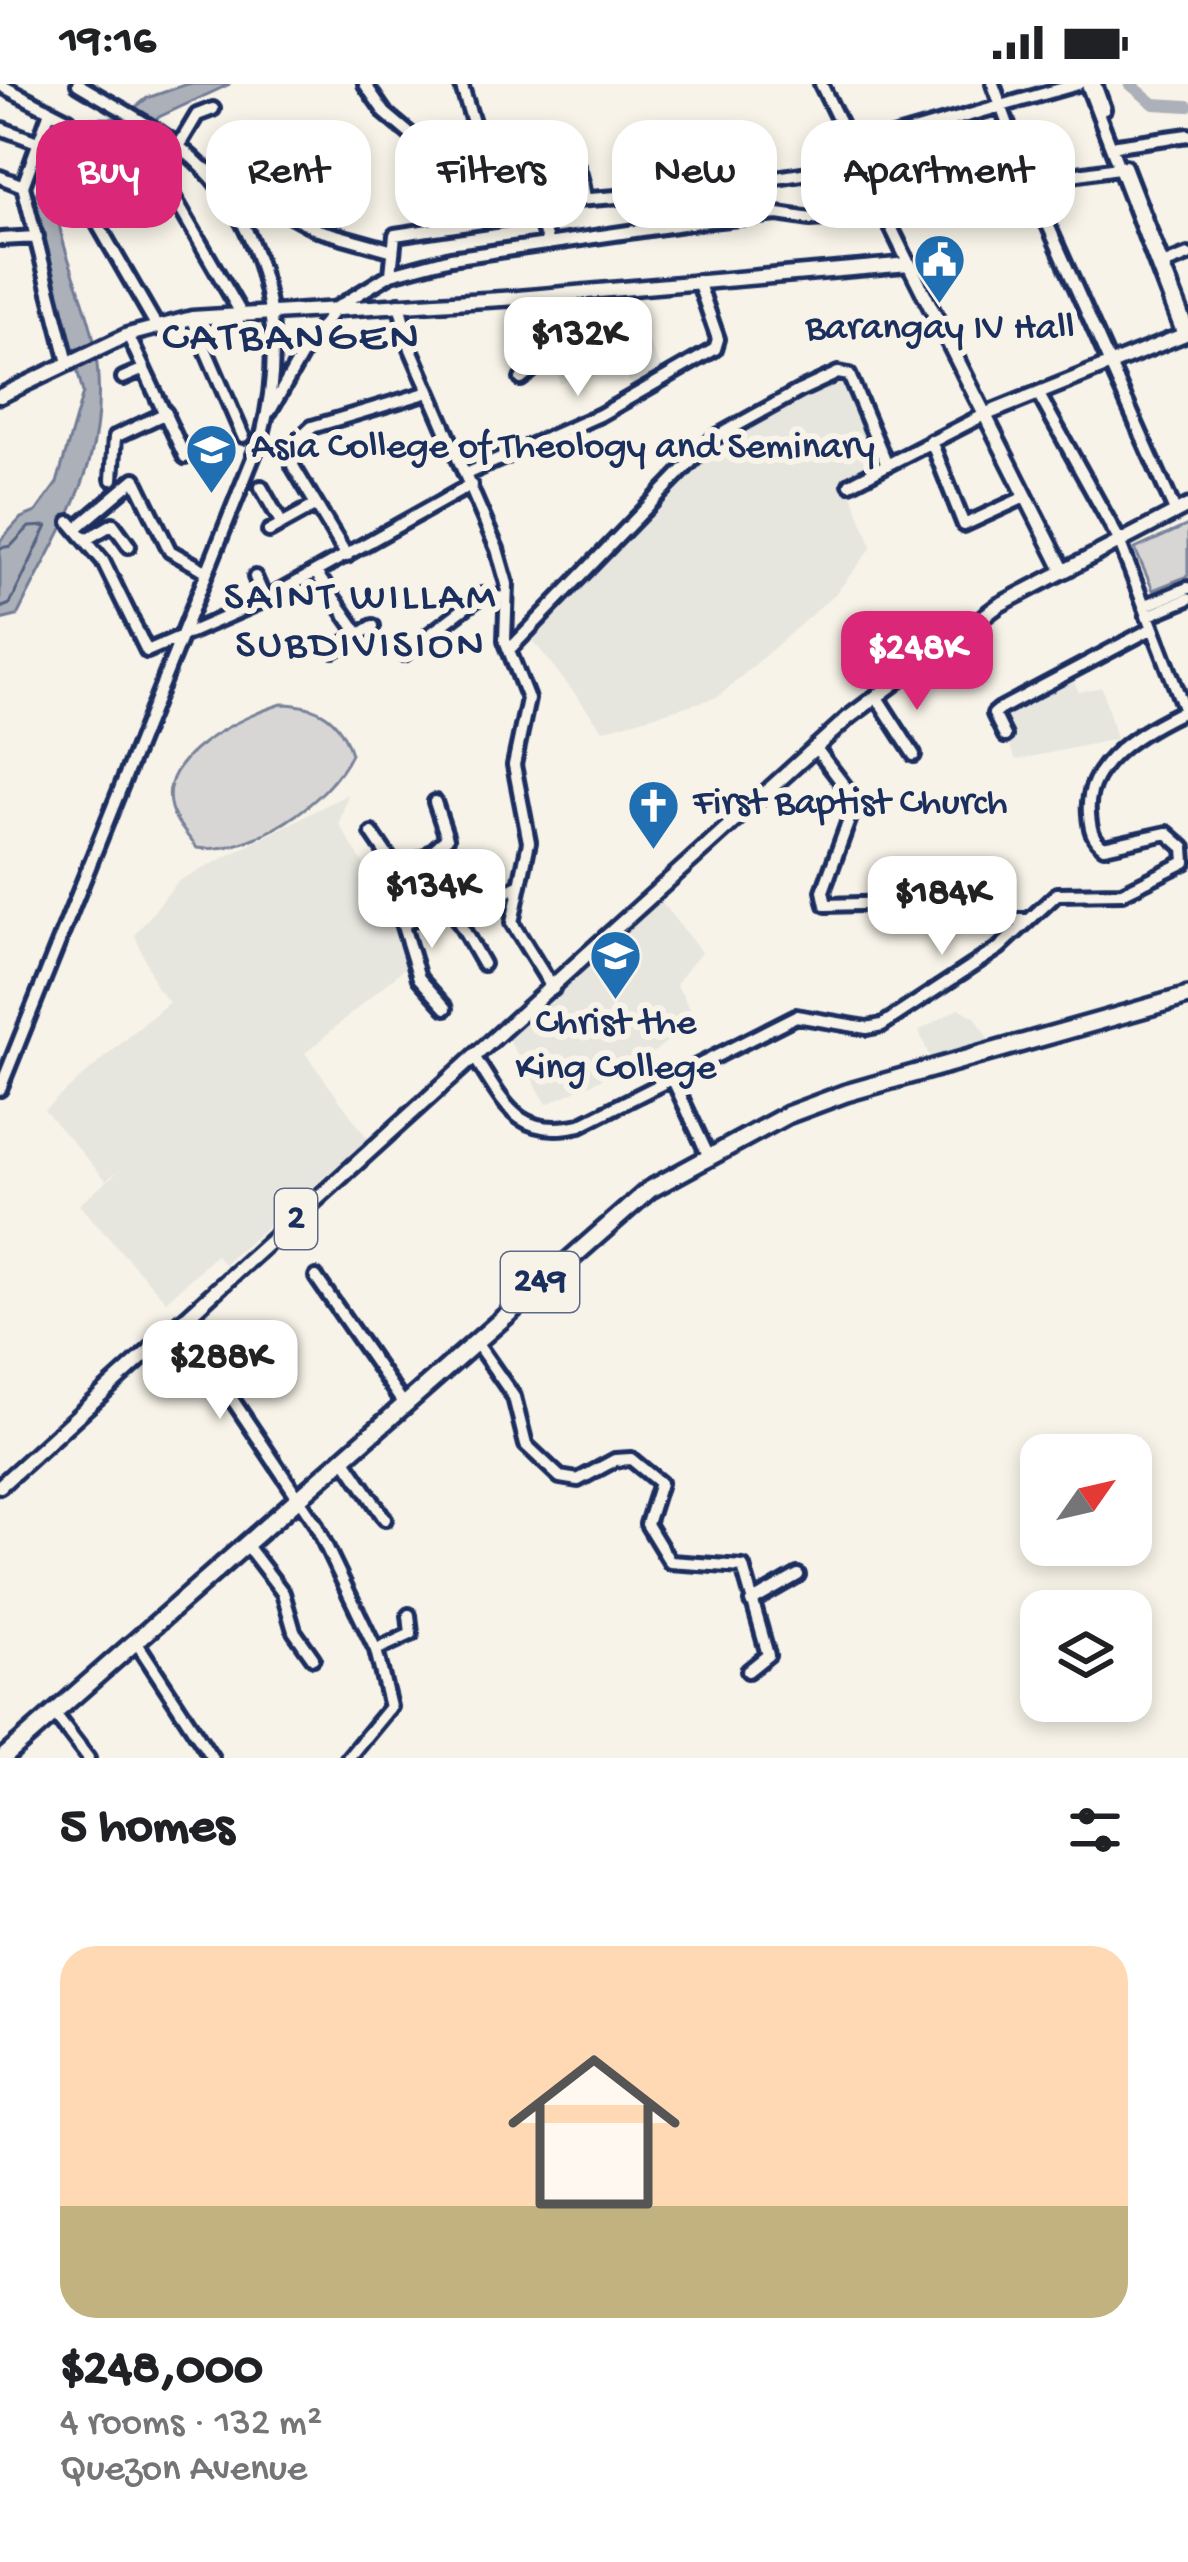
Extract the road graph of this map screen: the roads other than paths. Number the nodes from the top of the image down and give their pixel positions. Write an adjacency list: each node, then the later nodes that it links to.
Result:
1 (78, 84): 13 (street)
2 (365, 84): 18 (street)
3 (460, 84): 14 (street)
4 (821, 84): 15 (street)
5 (993, 84): 8 (street)
6 (1087, 84): 8 (street); 23 (street); 27 (street)
7 (0, 85): 10 (street)
8 (1001, 107): 16 (street); 17 (street)
9 (213, 109): 21 (street)
10 (50, 111): 11 (street); 12 (street)
11 (47, 120)
12 (69, 120)
13 (138, 120)
14 (472, 120)
15 (840, 120)
16 (954, 120)
17 (1006, 120)
18 (395, 121)
19 (0, 128): 22 (street)
20 (1188, 135): 23 (street)
21 (182, 140)
22 (36, 142)
23 (1117, 145): 48 (street)
24 (182, 150): 26 (street)
25 (36, 153): 32 (street)
26 (202, 167): 28 (street); 29 (street)
27 (1118, 168): 30 (street); 59 (street)
28 (206, 169)
29 (206, 172)
30 (1075, 175)
31 (0, 177): 32 (street)
32 (23, 186): 42 (street)
33 (182, 211): 55 (street)
34 (100, 228): 57 (street)
35 (242, 228): 54 (street)
36 (314, 228): 45 (street)
37 (442, 228): 45 (street)
38 (542, 228): 44 (street)
39 (657, 228): 44 (street)
40 (891, 228): 47 (street)
41 (1049, 228): 61 (street)
42 (37, 237): 43 (street); 60 (street)
43 (2, 238)
44 (548, 244): 49 (street)
45 (390, 250): 49 (street)
46 (1188, 255): 48 (street)
47 (909, 264): 50 (main road); 70 (main road)
48 (1163, 265): 59 (street)
49 (392, 274): 53 (street)
50 (698, 280): 51 (main road); 76 (street)
51 (518, 298): 52 (main road); 64 (street)
52 (399, 304): 53 (main road); 65 (street)
53 (336, 308): 54 (main road); 69 (street)
54 (271, 312): 55 (main road); 69 (street)
55 (242, 315): 56 (main road)
56 (192, 318): 57 (main road); 71 (street)
57 (156, 326): 58 (main road)
58 (128, 335): 60 (main road); 62 (street)
59 (1187, 337): 61 (main road)
60 (72, 362): 67 (main road)
61 (1109, 364): 66 (main road); 81 (street)
62 (145, 368): 63 (street); 68 (street)
63 (123, 378)
64 (521, 379)
65 (429, 392): 76 (street); 80 (street)
66 (1038, 393): 70 (main road); 84 (street)
67 (0, 396)
68 (166, 413): 73 (street); 75 (street)
69 (268, 414): 89 (street)
70 (984, 415): 72 (street); 79 (main road)
71 (243, 436)
72 (931, 441): 74 (street); 79 (street)
73 (185, 458)
74 (886, 463): 77 (street); 101 (street)
75 (112, 478)
76 (469, 479): 87 (street); 93 (street)
77 (850, 484)
78 (261, 488): 82 (street)
79 (1025, 496): 88 (main road)
80 (316, 505): 82 (street); 87 (street)
81 (1182, 508): 84 (main road, 2)
82 (282, 524): 83 (street)
83 (269, 531)
84 (1118, 538): 88 (main road, 2); 96 (street)
85 (87, 539): 86 (street); 89 (street); 99 (street)
86 (129, 546)
87 (347, 556): 90 (street)
88 (1062, 568): 103 (main road, 2)
89 (206, 571): 99 (street)
90 (316, 573): 95 (street); 98 (street)
91 (255, 577): 95 (street)
92 (1188, 588): 96 (street)
93 (504, 598): 101 (street); 102 (street)
94 (1188, 599): 96 (street)
95 (266, 600): 99 (street)
96 (1148, 617): 104 (street); 105 (street)
97 (373, 626): 98 (street)
98 (359, 634): 100 (street)
99 (178, 639): 123 (street)
100 (334, 650)
101 (509, 650): 112 (street)
102 (404, 654)
103 (876, 696): 106 (main road, 2); 107 (street)
104 (1186, 710): 116 (street)
105 (1006, 736)
106 (815, 747): 116 (street); 118 (main road, 2)
107 (914, 755)
108 (435, 802): 110 (street)
109 (372, 833): 111 (street)
110 (422, 858): 111 (street); 114 (street)
111 (402, 877): 113 (street)
112 (520, 884): 115 (street); 118 (street)
113 (386, 893)
114 (444, 896): 115 (street); 120 (street)
115 (456, 916): 117 (street)
116 (1027, 920): 122 (street)
117 (483, 964)
118 (553, 989): 121 (main road, 2)
119 (1188, 996): 124 (highway, 249)
120 (446, 1008)
121 (475, 1058): 122 (street); 126 (main road, 2)
122 (673, 1080): 124 (street)
123 (0, 1089)
124 (709, 1157): 127 (highway, 249)
125 (316, 1277): 128 (street)
126 (181, 1321): 130 (main road, 2); 131 (street)
127 (475, 1341): 128 (highway, 249); 135 (street)
128 (403, 1403): 129 (highway, 249)
129 (343, 1457): 131 (highway, 249); 132 (street)
130 (0, 1486)
131 (299, 1496): 133 (highway, 249); 138 (street)
132 (385, 1519)
133 (245, 1543): 137 (highway, 249); 139 (street)
134 (798, 1575): 135 (street)
135 (751, 1601): 140 (street)
136 (409, 1615): 138 (street)
137 (135, 1640): 141 (highway, 249); 144 (street)
138 (376, 1650): 145 (street)
139 (314, 1658)
140 (748, 1671)
141 (53, 1712): 142 (highway, 249); 143 (street)
142 (3, 1758)
143 (88, 1758)
144 (212, 1758)
145 (348, 1758)

